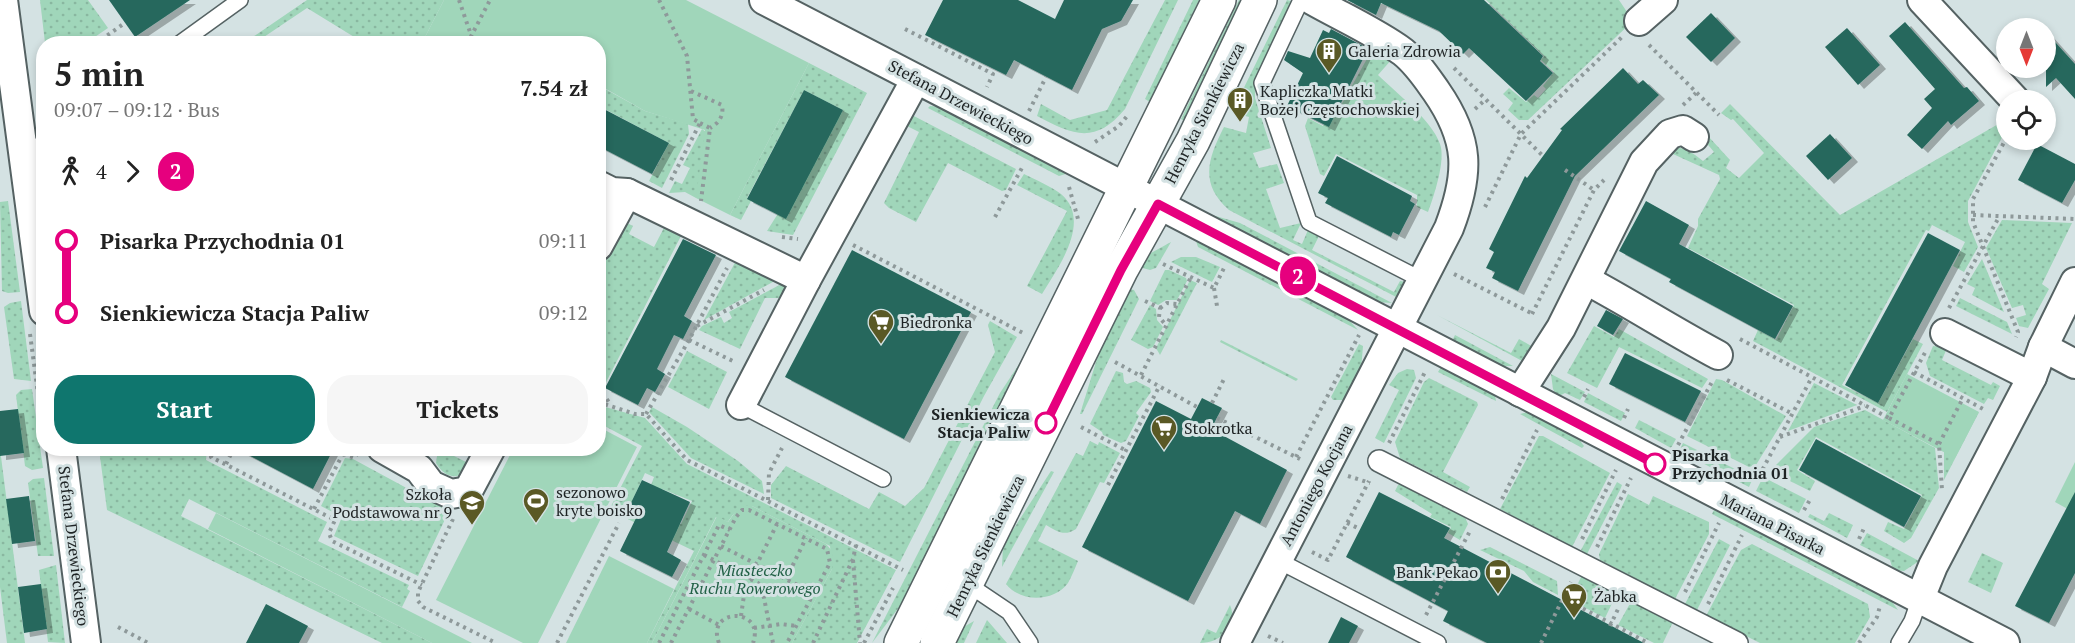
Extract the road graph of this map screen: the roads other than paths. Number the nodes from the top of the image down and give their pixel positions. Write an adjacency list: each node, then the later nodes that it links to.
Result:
1 (3, 0): 15 (street)
2 (240, 0): 11 (lane)
3 (764, 0): 12 (street, Stefana Drzewieckiego)
4 (1219, 0): 16 (street, Henryka Sienkiewicza)
5 (1260, 0): 19 (street, Henryka Sienkiewicza)
6 (1301, 0): 23 (lane)
7 (1312, 0): 23 (street, Antoniego Kocjana)
8 (1663, 0): 10 (street)
9 (1922, 0): 13 (street)
10 (1635, 25)
11 (190, 36)
12 (916, 79): 16 (street, Stefana Drzewieckiego); 21 (street)
13 (2006, 90)
14 (1694, 136): 22 (street)
15 (33, 147): 25 (street)
16 (1126, 188): 19 (street, Stefana Drzewieckiego); 40 (street, Henryka Sienkiewicza)
17 (606, 189): 18 (street)
18 (627, 193): 20 (street); 21 (street)
19 (1158, 204): 26 (street, Mariana Pisarka); 40 (street, Henryka Sienkiewicza)
20 (606, 231)
21 (800, 277): 33 (street)
22 (1586, 280): 29 (street); 32 (street)
23 (1434, 281): 26 (street, Antoniego Kocjana)
24 (2075, 282): 28 (street)
25 (36, 318)
26 (1397, 328): 32 (street, Mariana Pisarka); 39 (street, Antoniego Kocjana)
27 (1939, 333): 31 (street)
28 (2043, 347): 30 (street); 31 (street)
29 (1724, 361)
30 (2075, 364)
31 (2032, 377): 41 (street)
32 (1520, 392): 41 (street, Mariana Pisarka)
33 (741, 405): 38 (lane)
34 (63, 456): 42 (street, Stefana Drzewieckiego)
35 (396, 456): 36 (street)
36 (487, 456)
37 (1380, 461): 48 (street)
38 (884, 479)
39 (1277, 560): 46 (street, Antoniego Kocjana); 47 (lane)
40 (944, 592): 43 (street, Henryka Sienkiewicza); 44 (street, Henryka Sienkiewicza); 45 (lane)
41 (1920, 598): 49 (lane); 50 (street, Mariana Pisarka)
42 (86, 643)
43 (901, 643)
44 (937, 643)
45 (1029, 643)
46 (1235, 643)
47 (1438, 643)
48 (1737, 643)
49 (1899, 643)
50 (2005, 643)

